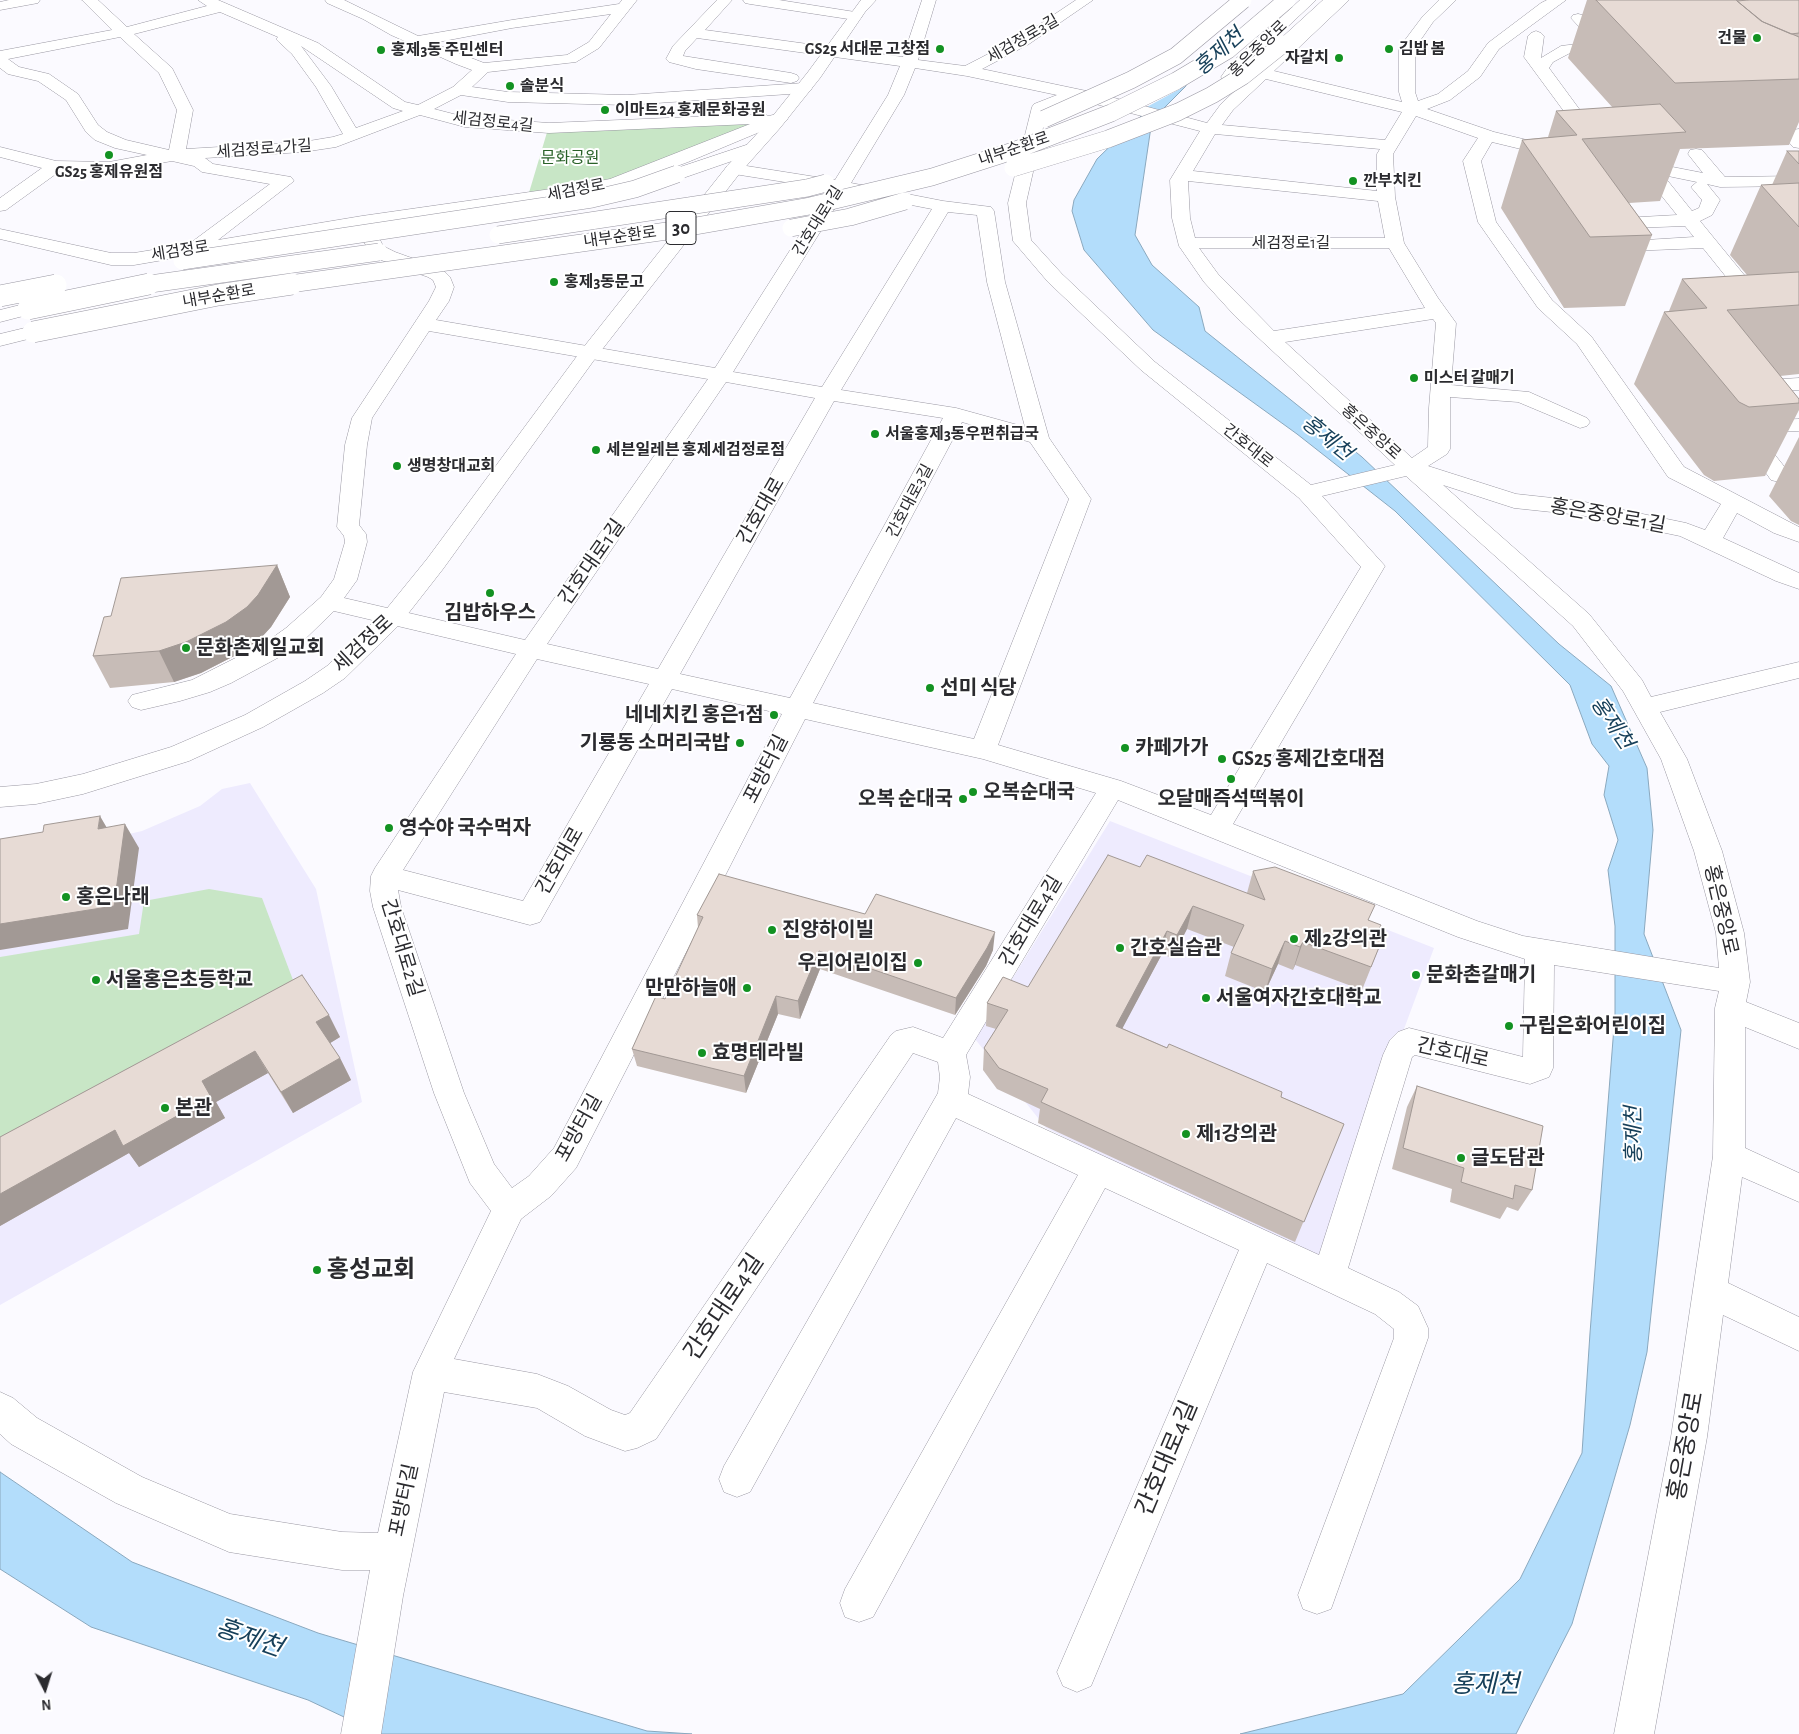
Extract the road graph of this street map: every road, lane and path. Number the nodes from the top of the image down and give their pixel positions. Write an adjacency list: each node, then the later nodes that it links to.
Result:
1 (33, 0): 19 (main road)
2 (89, 0): 24 (main road)
3 (205, 0): 20 (main road, 세검정로4길)
4 (725, 0): 25 (main road)
5 (750, 0): 21 (main road)
6 (869, 0): 21 (main road, 세검정로)
7 (930, 0): 33 (main road)
8 (1061, 0): 17 (main road, 세검정로3길)
9 (1243, 0): 46 (main road, 내부순환로, bridge)
10 (1287, 0): 84 (main road, 내부순환로 / 30, bridge)
11 (1310, 0): 34 (main road, 홍은중앙로)
12 (1332, 0): 73 (main road, bridge)
13 (1342, 0): 38 (main road, 홍은중앙로)
14 (1449, 0): 42 (main road)
15 (1559, 0): 42 (main road)
16 (332, 1): 27 (main road)
17 (1082, 3): 37 (main road, 세검정로3길)
18 (627, 4): 27 (main road); 35 (main road)
19 (0, 6)
20 (222, 7): 23 (main road, 세검정로4길); 24 (main road)
21 (855, 16): 30 (main road, 세검정로)
22 (1578, 18): 29 (main road)
23 (276, 30): 43 (main road, 세검정로4길); 48 (main road)
24 (123, 32): 31 (main road); 56 (main road)
25 (694, 33): 30 (main road); 39 (main road)
26 (1536, 36): 36 (main road)
27 (417, 41): 35 (main road)
28 (1623, 44): 29 (main road)
29 (1605, 45): 36 (main road)
30 (830, 52): 33 (main road, 세검정로3길); 39 (main road, 세검정로)
31 (0, 56)
32 (0, 60): 56 (main road)
33 (910, 63): 37 (main road, 세검정로3길); 66 (main road, 간호대로1길)
34 (1236, 67): 38 (main road); 45 (main road, 홍은중앙로)
35 (483, 68): 40 (main road, 세검정로4가길)
36 (1540, 69): 59 (main road)
37 (967, 71): 41 (main road, 세검정로3길)
38 (1264, 74): 42 (main road); 45 (main road, 홍은중앙로)
39 (807, 84): 40 (main road); 44 (main road, 세검정로)
40 (459, 90): 43 (main road, 세검정로4가길)
41 (1073, 94): 45 (main road, 세검정로3길, bridge); 106 (main road, 간호대로)
42 (1412, 109): 49 (main road); 52 (main road)
43 (420, 110): 44 (main road, 세검정로4길); 48 (main road, 세검정로4가길)
44 (780, 118): 53 (main road, 세검정로); 72 (main road, 세검정로)
45 (1211, 129): 52 (main road); 63 (main road, 홍은중앙로)
46 (1016, 130)
47 (1799, 134): 51 (main road)
48 (352, 135): 56 (main road, 세검정로4가길)
49 (1488, 136): 50 (main road); 107 (main road)
50 (1508, 141): 57 (main road); 58 (main road)
51 (1799, 143)
52 (1390, 145): 68 (main road)
53 (752, 148): 61 (main road, 세검정로); 85 (main road, bridge)
54 (0, 152): 60 (main road, 세검정로4가길)
55 (1696, 154): 65 (main road)
56 (176, 155): 60 (main road, 세검정로4가길); 83 (main road, 세검정로4가길)
57 (1572, 157)
58 (1514, 159)
59 (1640, 159): 65 (main road); 71 (main road)
60 (56, 166): 69 (main road)
61 (734, 169): 66 (main road); 92 (main road, 세검정로)
62 (871, 172): 75 (main road, 내부순환로 / 30, bridge)
63 (1181, 175): 68 (main road); 79 (main road, 홍은중앙로)
64 (1799, 180): 65 (main road)
65 (1720, 182)
66 (840, 186): 70 (main road); 93 (main road, 간호대로1길)
67 (1700, 187): 71 (main road)
68 (1386, 197): 80 (main road)
69 (0, 206)
70 (943, 206): 97 (main road, 간호대로); 103 (main road)
71 (1690, 220): 77 (main road); 78 (main road)
72 (362, 221): 83 (main road, 세검정로); 88 (main road)
73 (777, 230)
74 (0, 234): 83 (main road, 세검정로)
75 (484, 237)
76 (724, 238): 84 (main road, bridge)
77 (1599, 239)
78 (1708, 242): 81 (main road); 91 (main road)
79 (1187, 243): 80 (main road, 세검정로1길); 89 (main road, 홍은중앙로)
80 (1395, 243): 86 (main road)
81 (1629, 246)
82 (416, 247): 87 (main road, 내부순환로, bridge)
83 (193, 249)
84 (489, 254): 90 (main road, 내부순환로 / 30, bridge)
85 (0, 296)
86 (1438, 312): 89 (main road); 96 (main road)
87 (0, 316)
88 (424, 324): 92 (main road); 111 (main road)
89 (1270, 338): 104 (main road, 홍은중앙로)
90 (0, 340)
91 (1795, 345)
92 (590, 352): 93 (main road); 112 (main road, 세검정로)
93 (721, 375): 97 (main road); 113 (main road, 간호대로1길)
94 (1799, 384): 95 (main road)
95 (1732, 389)
96 (1440, 390): 100 (main road); 104 (main road)
97 (828, 394): 98 (main road); 115 (main road, 간호대로)
98 (956, 414): 103 (main road); 118 (main road, 간호대로3길)
99 (1738, 421): 105 (main road)
100 (1580, 422)
101 (1799, 425): 102 (main road)
102 (1775, 426)
103 (1038, 438): 119 (main road)
104 (1411, 468): 106 (main road); 109 (main road, 홍은중앙로1길); 117 (main road, 홍은중앙로)
105 (1779, 475)
106 (1307, 492): 122 (main road, 간호대로)
107 (1734, 502): 108 (main road); 109 (main road)
108 (1799, 535)
109 (1710, 541): 110 (main road, 홍은중앙로1길)
110 (1799, 581)
111 (329, 602): 112 (main road); 116 (main road)
112 (392, 618): 113 (main road); 121 (main road, 세검정로)
113 (531, 649): 115 (main road); 123 (main road, 간호대로2길)
114 (1799, 670): 117 (main road)
115 (665, 680): 118 (main road); 123 (main road, 간호대로)
116 (140, 701)
117 (1645, 707): 125 (main road, 홍은중앙로)
118 (797, 709): 119 (main road); 132 (main road, 포방터길)
119 (983, 750): 120 (main road)
120 (1112, 788): 122 (main road); 127 (main road, 간호대로4길)
121 (0, 797)
122 (1217, 828): 124 (main road)
123 (386, 876): 132 (main road, 간호대로2길)
124 (1544, 952): 125 (main road); 134 (main road, 간호대로)
125 (1728, 990): 126 (main road); 129 (main road, 홍은중앙로)
126 (1799, 1036)
127 (950, 1054): 128 (main road); 137 (main road, 간호대로4길)
128 (950, 1100): 130 (main road); 139 (main road)
129 (1729, 1156): 131 (main road); 135 (main road, 홍은중앙로)
130 (1098, 1170): 133 (main road); 142 (main road)
131 (1799, 1188)
132 (509, 1209): 137 (main road, 포방터길)
133 (1258, 1244): 134 (main road); 143 (main road, 간호대로4길)
134 (1329, 1276): 141 (main road)
135 (1710, 1291): 136 (main road); 145 (main road, 홍은중앙로)
136 (1799, 1334)
137 (430, 1372): 140 (main road, 포방터길)
138 (0, 1410): 140 (main road, 포방터길)
139 (737, 1479)
140 (394, 1552): 144 (main road, 포방터길)
141 (1316, 1595)
142 (859, 1603)
143 (1076, 1672)
144 (362, 1734)
145 (1634, 1734)

